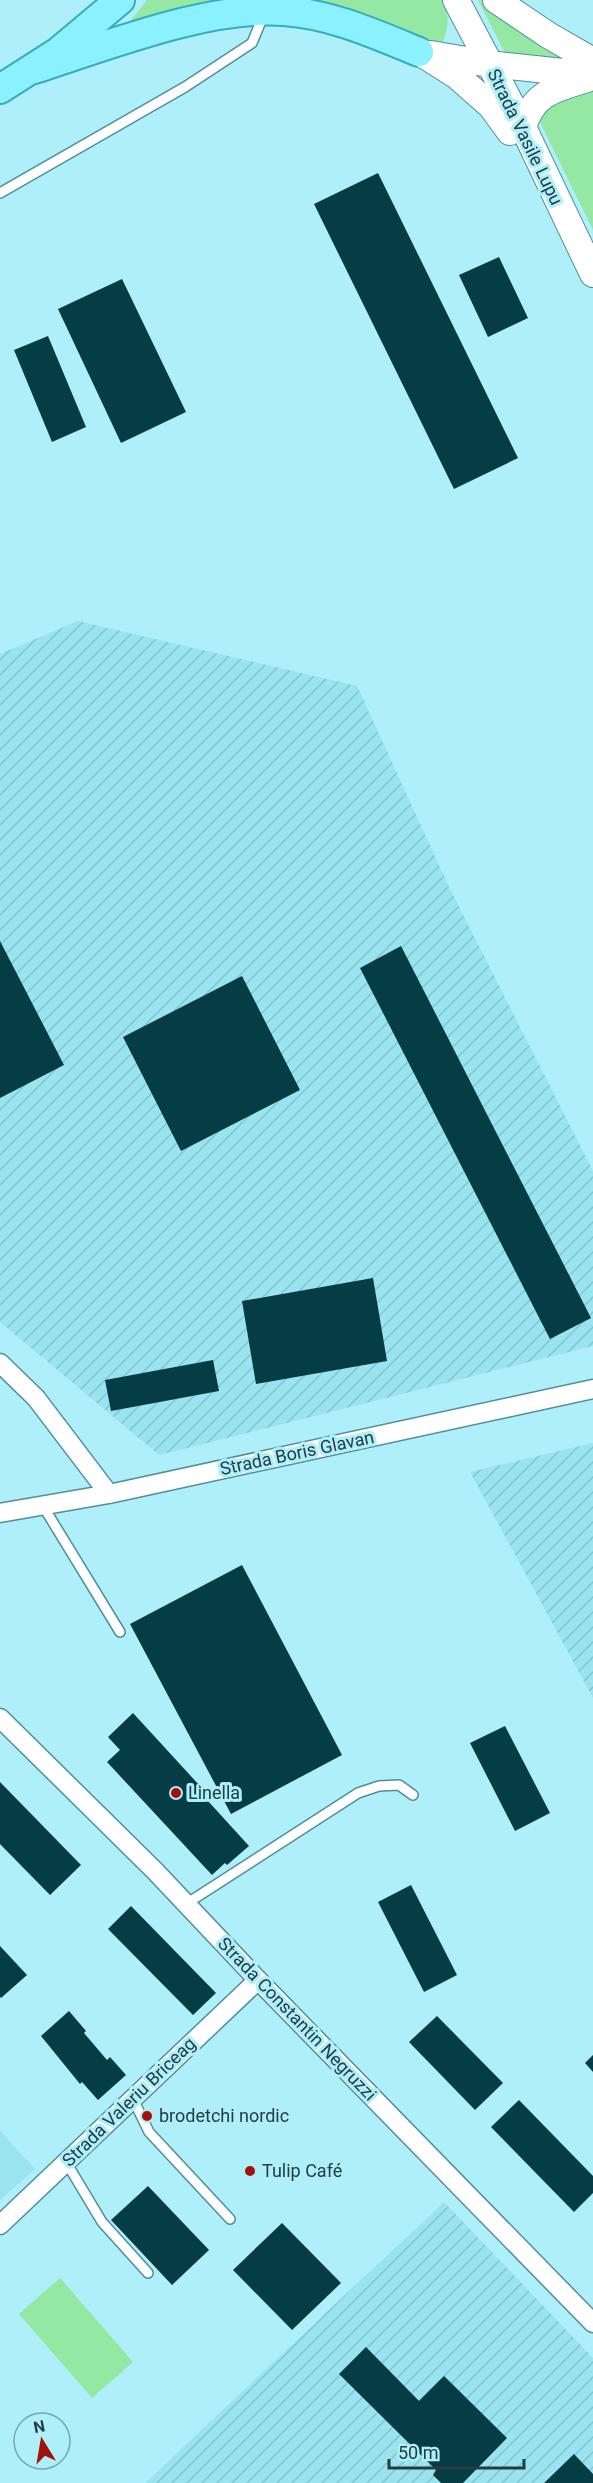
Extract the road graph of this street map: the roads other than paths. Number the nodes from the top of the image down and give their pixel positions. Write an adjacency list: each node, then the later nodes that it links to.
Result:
1 (120, 0): 8 (main road)
2 (456, 0): 7 (main road, Strada Vasile Lupu)
3 (496, 0): 6 (main road)
4 (266, 11): 5 (main road); 8 (main road); 12 (lane)
5 (419, 52): 7 (main road); 13 (main road)
6 (593, 61)
7 (489, 64): 9 (main road); 11 (main road, Strada Vasile Lupu)
8 (31, 70): 10 (main road)
9 (593, 76): 11 (main road)
10 (0, 89)
11 (523, 127): 13 (main road, Strada Vasile Lupu)
12 (0, 193)
13 (556, 200): 14 (main road, Strada Vasile Lupu)
14 (593, 274)
15 (0, 1364): 17 (street)
16 (593, 1389): 17 (street, Strada Boris Glavan)
17 (109, 1494): 18 (street, Strada Boris Glavan)
18 (43, 1506): 19 (street, Strada Boris Glavan); 20 (lane)
19 (0, 1513)
20 (120, 1632)
21 (2, 1722): 23 (street, Strada Constantin Negruzzi)
22 (413, 1796): 23 (lane)
23 (186, 1904): 24 (street, Strada Constantin Negruzzi)
24 (258, 1980): 25 (street, Strada Valeriu Briceag); 30 (street, Strada Constantin Negruzzi)
25 (133, 2099): 26 (street, Strada Valeriu Briceag); 27 (lane)
26 (66, 2162): 28 (street, Strada Valeriu Briceag); 29 (lane)
27 (230, 2219)
28 (0, 2225)
29 (148, 2273)
30 (593, 2323)

